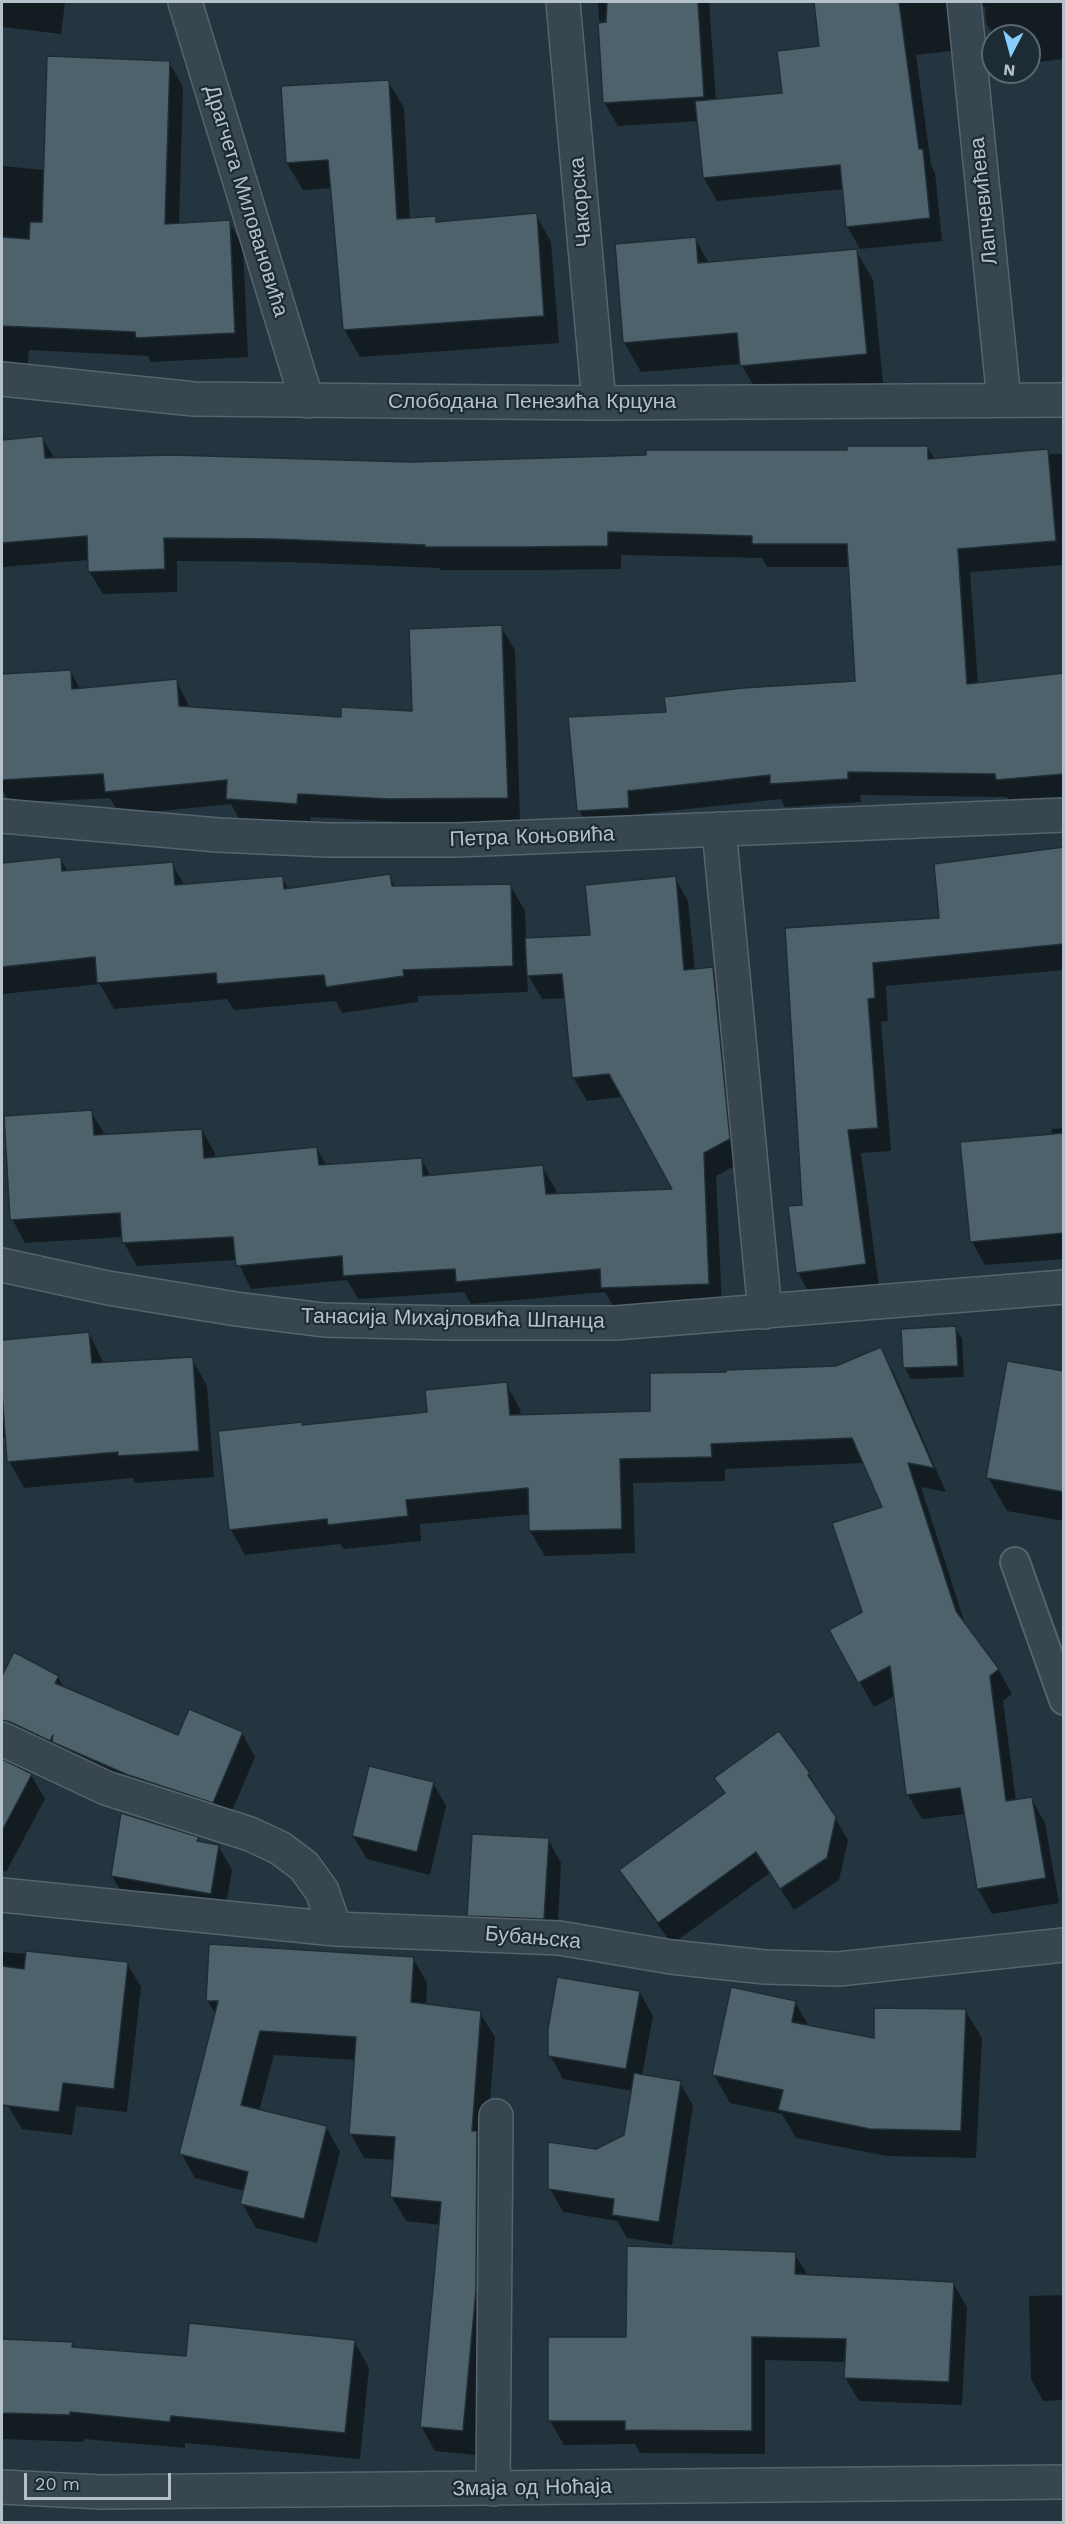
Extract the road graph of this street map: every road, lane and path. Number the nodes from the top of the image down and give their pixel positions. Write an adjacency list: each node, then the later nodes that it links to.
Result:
1 (185, 2): 7 (street, Драгчета Миловановића)
2 (563, 2): 8 (street, Чакорска)
3 (964, 2): 5 (street, Лапчевићева)
4 (2, 379): 7 (street, Слободана Пенезића Крцуна)
5 (1004, 400): 6 (street, Слободана Пенезића Крцуна); 8 (street, Слободана Пенезића Крцуна)
6 (1064, 400)
7 (307, 401): 8 (street, Слободана Пенезића Крцуна)
8 (599, 403)
9 (1064, 815): 11 (street, Петра Коњовића)
10 (2, 816): 11 (street, Петра Коњовића)
11 (719, 829): 14 (street)
12 (2, 1265): 14 (street, Танасија Михајловића Шпанца)
13 (1064, 1287): 14 (street, Танасија Михајловића Шпанца)
14 (765, 1312)
15 (1015, 1562): 16 (lane)
16 (1064, 1700)
17 (2, 1739): 19 (street)
18 (2, 1894): 19 (street, Бубањска)
19 (335, 1929): 20 (street, Бубањска)
20 (1064, 1945)
21 (496, 2116): 24 (street)
22 (1064, 2482): 24 (street, Змаја од Ноћаја)
23 (2, 2487): 24 (street, Змаја од Ноћаја)
24 (494, 2489)

